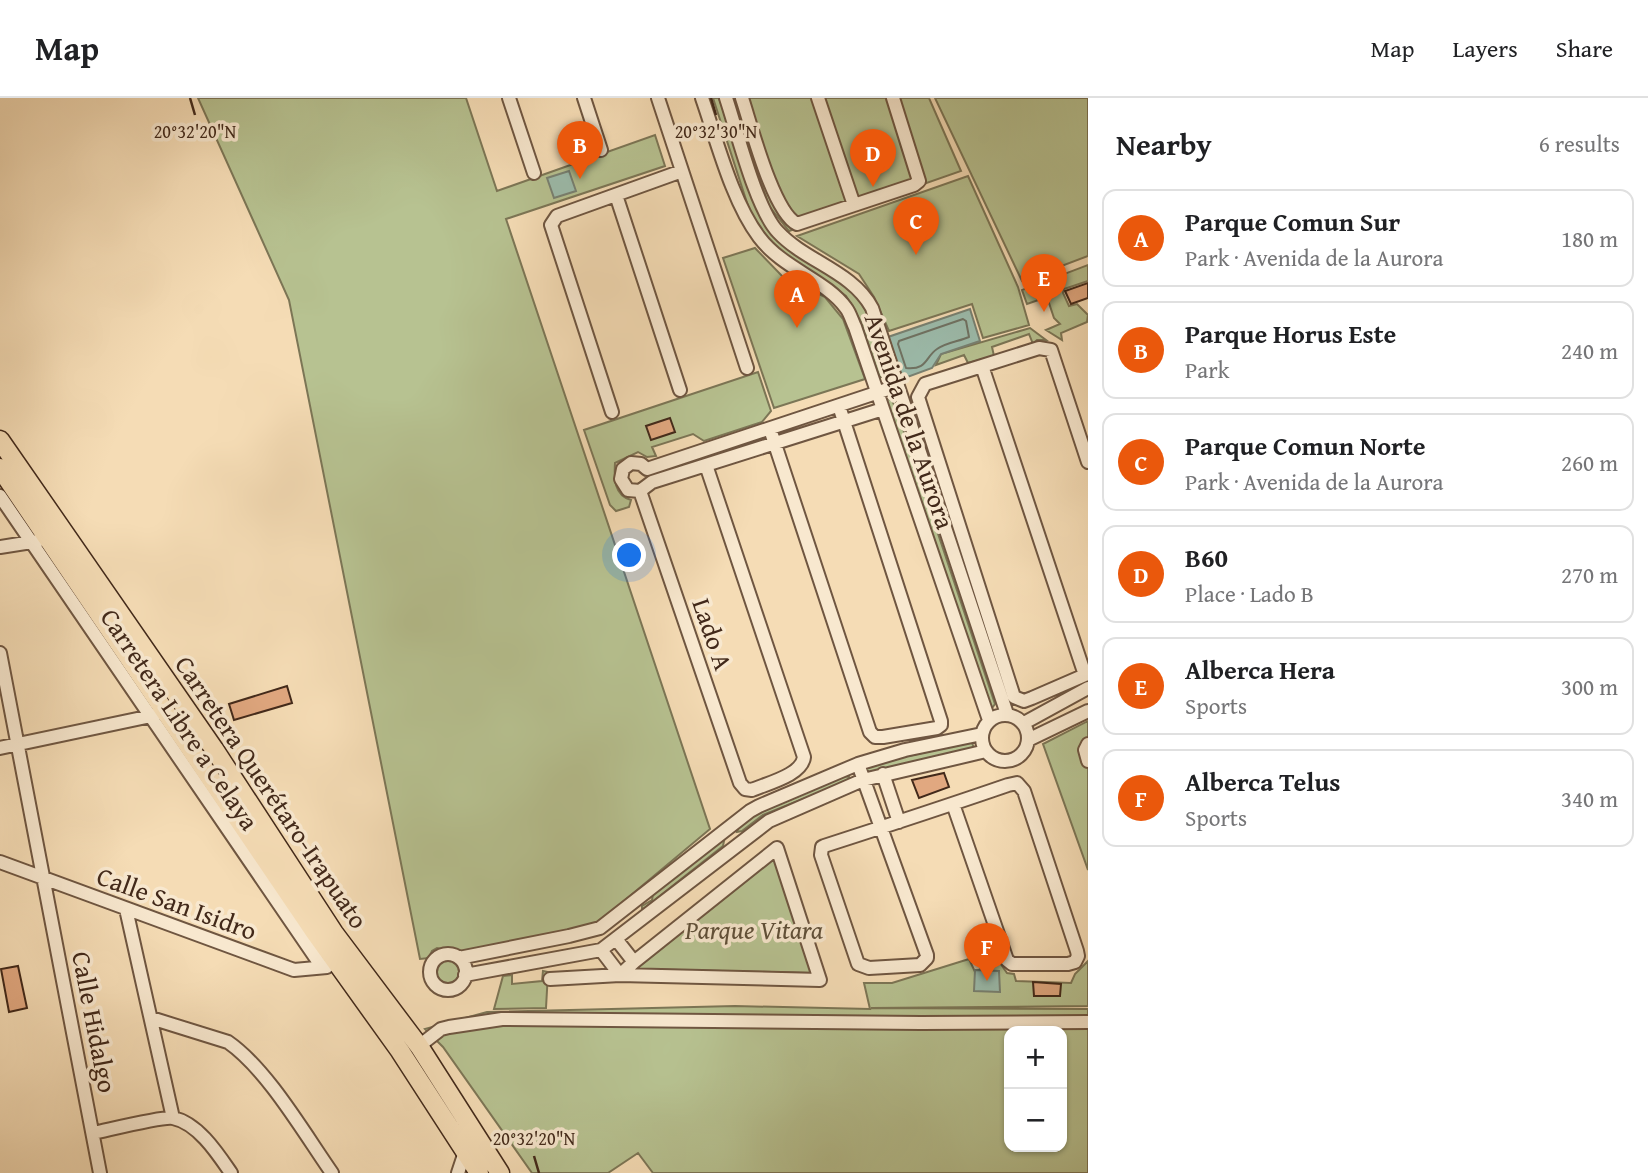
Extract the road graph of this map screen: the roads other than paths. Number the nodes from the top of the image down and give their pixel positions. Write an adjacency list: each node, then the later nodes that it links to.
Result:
1 (509, 98): 11 (street)
2 (584, 98): 9 (street)
3 (658, 98): 10 (street)
4 (702, 98): 18 (street, Avenida de la Aurora)
5 (726, 98): 16 (street, Avenida de la Aurora)
6 (742, 98): 13 (street)
7 (818, 98): 13 (street)
8 (893, 98): 13 (street)
9 (601, 150)
10 (682, 171): 12 (street); 15 (street)
11 (534, 173)
12 (616, 195): 17 (street); 21 (street)
13 (854, 205)
14 (982, 366): 26 (street); 34 (street); 34 (street)
15 (747, 368)
16 (897, 386): 18 (street); 37 (street, Avenida de la Aurora)
17 (680, 390)
18 (878, 393): 19 (street); 20 (street, Avenida de la Aurora)
19 (839, 406): 22 (street); 23 (street)
20 (883, 409): 22 (street); 38 (street, Avenida de la Aurora)
21 (612, 412)
22 (844, 422): 25 (street); 25 (street)
23 (770, 429): 25 (street); 29 (street, Lado A)
24 (0, 440): 72 (highway, Carretera Querétaro-Irapuato)
25 (775, 443): 27 (street)
26 (1088, 462)
27 (706, 465): 29 (street); 29 (street, Lado A)
28 (0, 468): 31 (highway)
29 (640, 491)
30 (0, 496): 31 (street)
31 (40, 540): 32 (street); 36 (highway)
32 (0, 547)
33 (0, 653): 43 (street, Calle Hidalgo)
34 (1087, 678): 39 (street)
35 (1088, 711): 41 (street)
36 (158, 714): 43 (street); 60 (highway)
37 (1007, 714): 38 (street); 39 (street)
38 (989, 720): 40 (street)
39 (1024, 723): 41 (street)
40 (982, 734): 45 (street); 47 (street)
41 (1030, 739): 45 (street)
42 (1088, 744): 46 (street)
43 (17, 745): 44 (street); 56 (street, Calle Hidalgo)
44 (0, 748)
45 (986, 751): 48 (street)
46 (1088, 761)
47 (858, 764): 49 (street); 52 (street)
48 (883, 774): 49 (street); 51 (street)
49 (863, 780): 53 (street); 54 (street)
50 (953, 804): 50 (street); 51 (street)
51 (899, 822): 53 (street)
52 (729, 828): 54 (street); 58 (street)
53 (880, 828): 53 (street)
54 (740, 842): 59 (street)
55 (0, 862): 56 (street, Calle San Isidro)
56 (45, 880): 57 (street, Calle San Isidro); 74 (street, Calle Hidalgo)
57 (126, 909): 66 (street, Calle San Isidro); 70 (street)
58 (569, 936): 62 (street); 63 (street)
59 (616, 939): 61 (street); 64 (street)
60 (312, 940): 65 (highway); 66 (street)
61 (601, 950): 62 (street); 68 (street)
62 (573, 957): 67 (street)
63 (459, 958): 67 (street); 67 (street)
64 (634, 962): 68 (street); 68 (street)
65 (331, 966): 66 (street); 75 (highway)
66 (301, 970)
67 (465, 975)
68 (620, 975): 69 (street)
69 (550, 979)
70 (151, 1018): 73 (street); 80 (street)
71 (1088, 1022): 72 (street)
72 (419, 1046): 76 (highway, Carretera Querétaro-Irapuato)
73 (173, 1118): 74 (street); 79 (street)
74 (93, 1133): 78 (street, Calle Hidalgo)
75 (465, 1152): 77 (highway); 81 (street)
76 (498, 1168)
77 (478, 1172)
78 (100, 1173)
79 (231, 1173)
80 (332, 1173)
81 (458, 1173)

